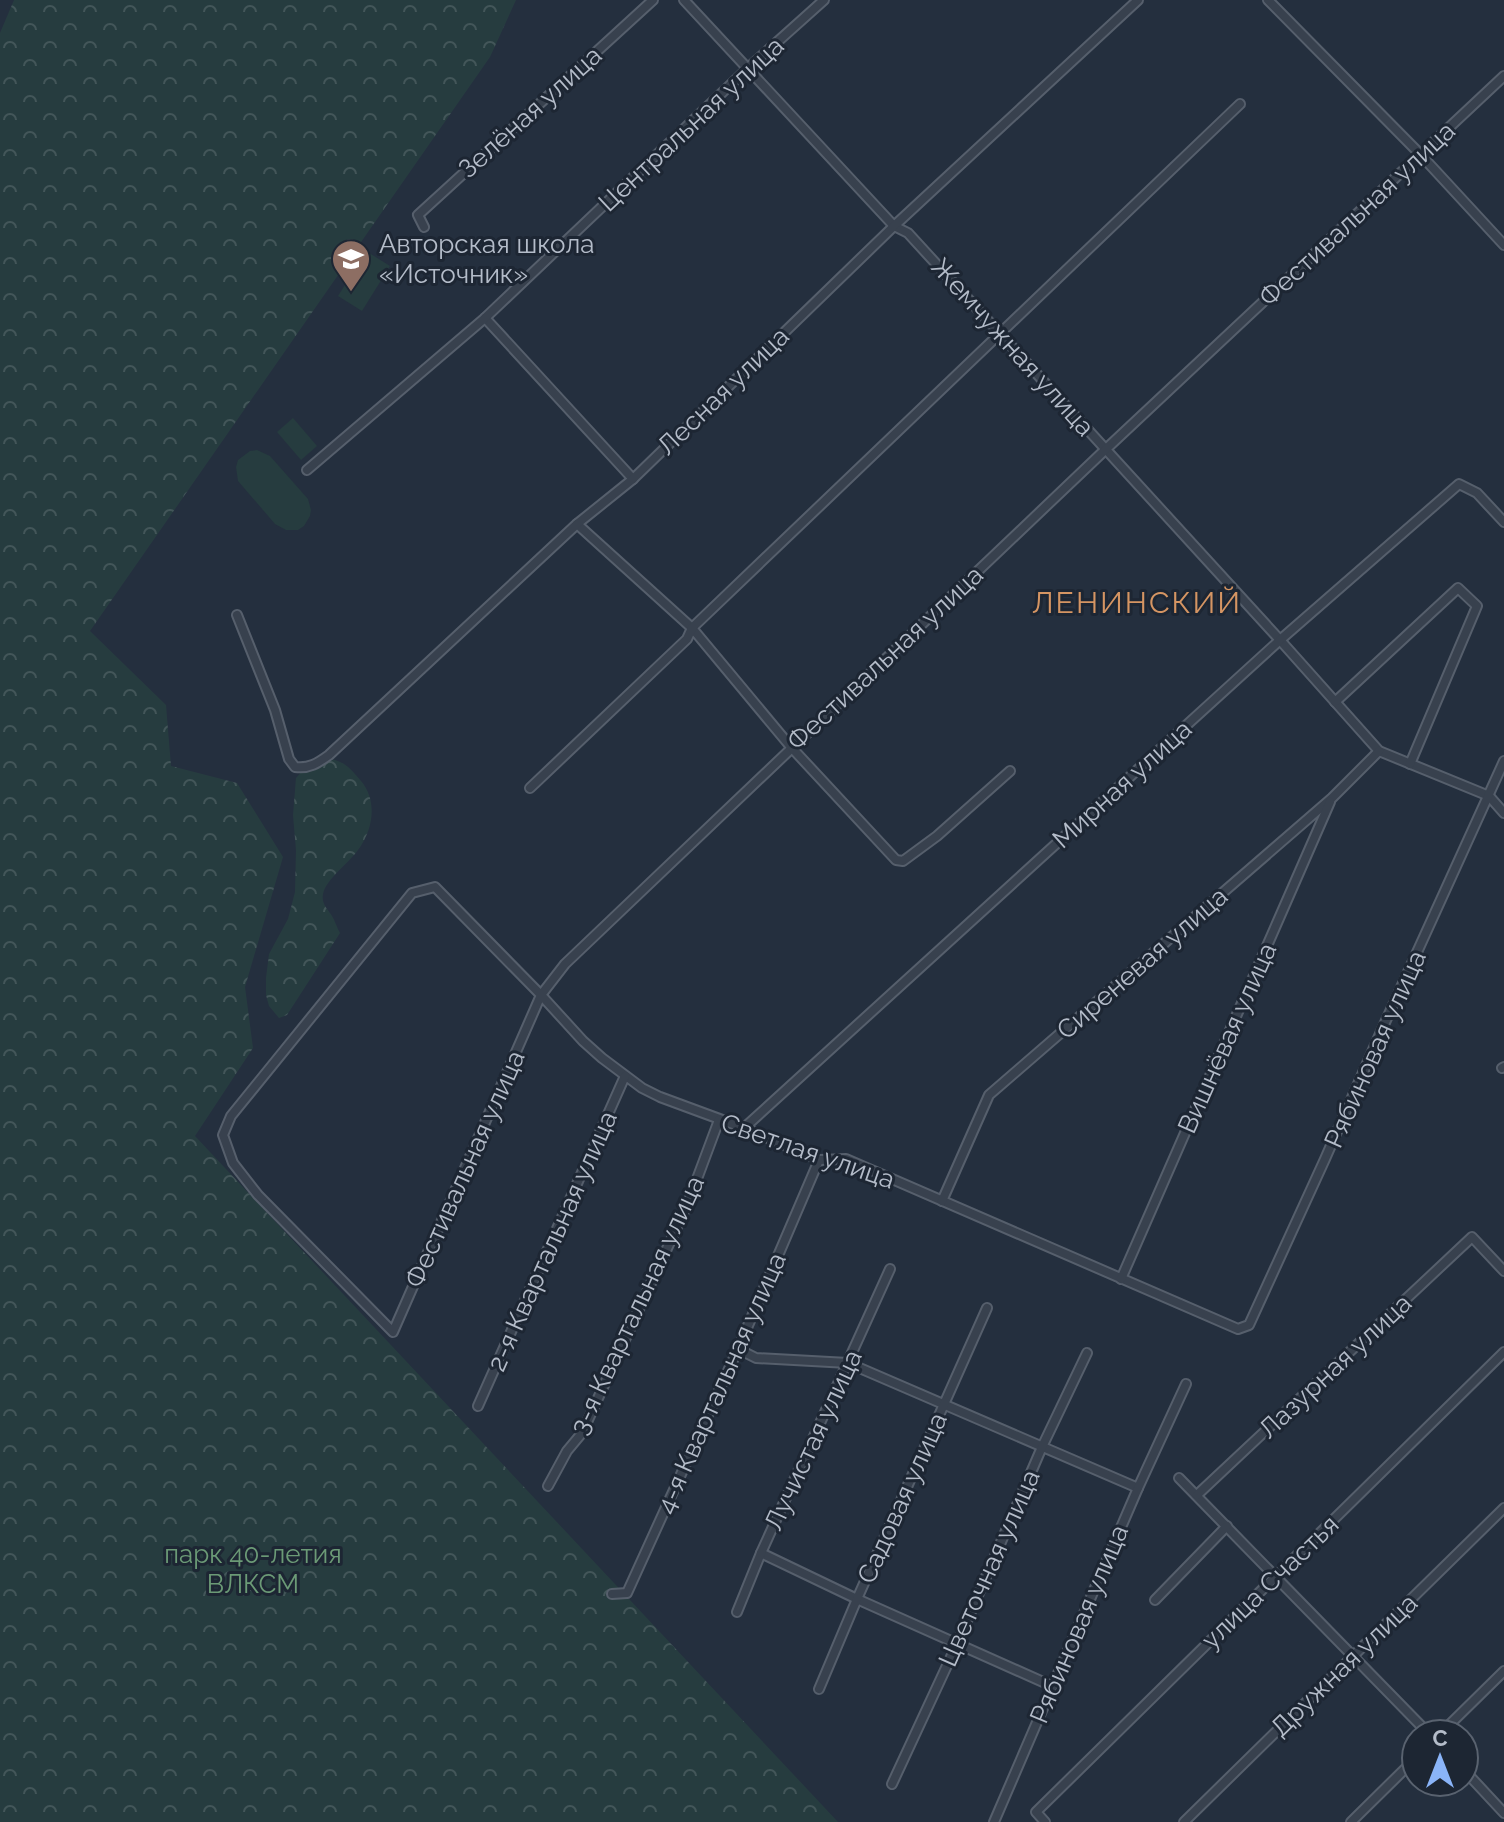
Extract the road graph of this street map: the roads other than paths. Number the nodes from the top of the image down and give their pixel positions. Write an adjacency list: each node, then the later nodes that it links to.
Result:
1 (653, 0): 11 (street, Зелёная улица)
2 (684, 0): 6 (street, Жемчужная улица)
3 (824, 0): 6 (street, Центральная улица)
4 (1138, 0): 10 (street, Лесная улица)
5 (1268, 0): 9 (street)
6 (747, 69): 10 (street, Жемчужная улица); 13 (street, Центральная улица)
7 (1504, 76): 9 (street, Фестивальная улица)
8 (1240, 104): 14 (street)
9 (1420, 154): 12 (street); 15 (street, Фестивальная улица)
10 (894, 226): 14 (street, Жемчужная улица); 17 (street, Лесная улица)
11 (424, 227)
12 (1504, 245)
13 (485, 318): 16 (street, Центральная улица); 17 (street)
14 (1000, 334): 15 (street, Жемчужная улица); 21 (street)
15 (1106, 449): 22 (street, Жемчужная улица); 24 (street, Фестивальная улица)
16 (307, 470)
17 (633, 479): 19 (street, Лесная улица)
18 (1504, 522): 22 (street, Мирная улица)
19 (577, 524): 20 (street, Лесная улица); 21 (street)
20 (237, 615)
21 (692, 628): 24 (street); 29 (street)
22 (1280, 640): 23 (street, Жемчужная улица); 36 (street, Мирная улица)
23 (1335, 702): 25 (street, Жемчужная улица); 27 (street)
24 (791, 747): 28 (street); 33 (street, Фестивальная улица)
25 (1379, 751): 27 (street); 31 (street, Сиреневая улица)
26 (1504, 761): 30 (street, Рябиновая улица)
27 (1410, 764): 30 (street)
28 (1010, 771)
29 (530, 788)
30 (1489, 796): 32 (street); 43 (street, Рябиновая улица)
31 (1332, 798): 38 (street, Сиреневая улица); 41 (street, Вишнёвая улица)
32 (1504, 813)
33 (541, 995): 34 (street, Светлая улица); 44 (street, Фестивальная улица); 44 (street, Светлая улица)
34 (625, 1076): 35 (street, Светлая улица); 51 (street, 2-я Квартальная улица)
35 (719, 1120): 36 (street, Светлая улица); 54 (street, 3-я Квартальная улица)
36 (744, 1128): 37 (street, Светлая улица)
37 (819, 1160): 38 (street, Светлая улица); 45 (street, 4-я Квартальная улица)
38 (942, 1201): 41 (street, Светлая улица)
39 (890, 1269): 48 (street, Лучистая улица)
40 (1504, 1271): 56 (street, Лазурная улица)
41 (1121, 1279): 43 (street, Светлая улица)
42 (987, 1308): 50 (street, Садовая улица)
43 (1238, 1329)
44 (393, 1332)
45 (738, 1349): 48 (street); 61 (street, 4-я Квартальная улица)
46 (1504, 1352): 60 (street, улица Счастья)
47 (1087, 1353): 52 (street, Цветочная улица)
48 (848, 1363): 50 (street); 59 (street, Лучистая улица)
49 (1186, 1384): 55 (street, Рябиновая улица)
50 (944, 1403): 52 (street); 62 (street, Садовая улица)
51 (478, 1406)
52 (1042, 1447): 55 (street); 65 (street, Цветочная улица)
53 (1179, 1478): 56 (street)
54 (548, 1486)
55 (1138, 1488): 68 (street, Рябиновая улица)
56 (1197, 1495): 58 (street)
57 (1504, 1508): 66 (street, Дружная улица)
58 (1227, 1526): 60 (street); 63 (street)
59 (761, 1553): 62 (street); 64 (street, Лучистая улица)
60 (1276, 1576): 66 (street); 77 (street, улица Счастья)
61 (612, 1594)
62 (857, 1599): 65 (street); 69 (street, Садовая улица)
63 (1155, 1600)
64 (737, 1612)
65 (957, 1644): 68 (street); 73 (street, Цветочная улица)
66 (1353, 1656): 70 (street); 78 (street, Дружная улица)
67 (1504, 1671): 71 (street)
68 (1052, 1686): 76 (street, Рябиновая улица)
69 (819, 1689)
70 (1413, 1718)
71 (1456, 1718)
72 (1400, 1774): 79 (street)
73 (892, 1784)
74 (1480, 1787): 75 (street)
75 (1504, 1813)
76 (994, 1822)
77 (1045, 1822)
78 (1184, 1822)
79 (1351, 1822)

